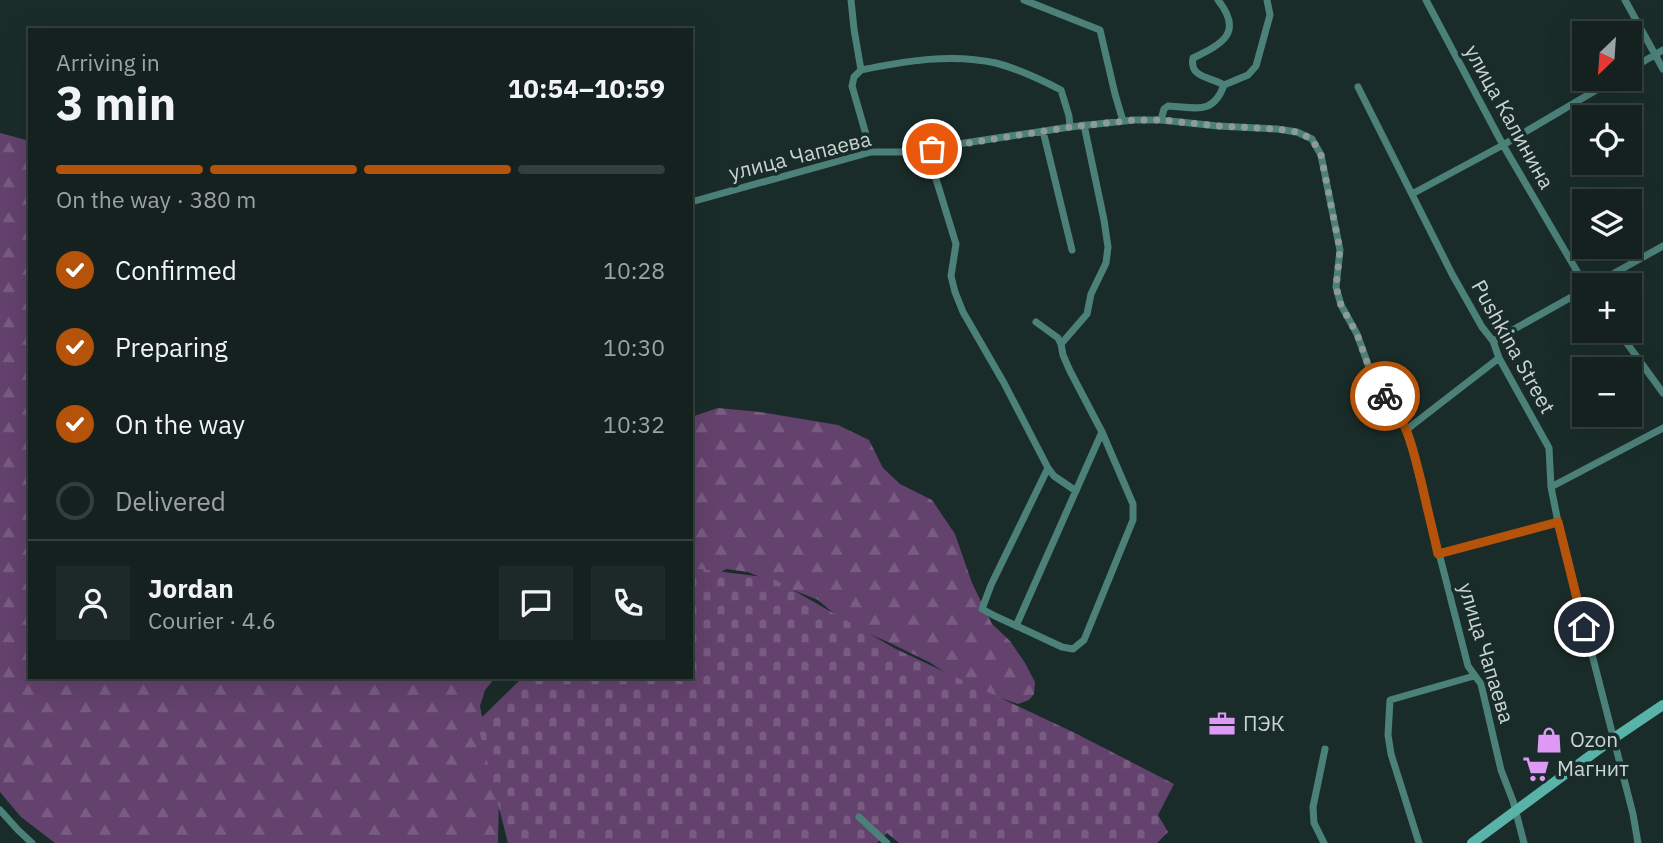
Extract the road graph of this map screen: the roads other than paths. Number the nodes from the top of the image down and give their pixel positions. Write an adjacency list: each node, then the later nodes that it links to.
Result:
1 (851, 0): 11 (street)
2 (1024, 0): 16 (street)
3 (1218, 0): 12 (street)
4 (1267, 0): 12 (street)
5 (1426, 0): 20 (street, улица Калинина)
6 (1625, 0): 8 (street)
7 (1663, 50): 8 (street)
8 (1655, 55): 9 (street); 10 (street)
9 (1642, 62)
10 (1663, 69)
11 (861, 70): 18 (street); 22 (street)
12 (1224, 85): 15 (street)
13 (1358, 87): 23 (street, Pushkina Street)
14 (1594, 91): 20 (street)
15 (1161, 120): 16 (street, улица Чапаева); 37 (street, улица Чапаева)
16 (1124, 121): 17 (street, улица Чапаева)
17 (1084, 125): 18 (street, улица Чапаева); 33 (street)
18 (1070, 127): 19 (street, улица Чапаева)
19 (1043, 131): 21 (street, улица Чапаева); 26 (street)
20 (1503, 145): 23 (street); 27 (street, улица Калинина)
21 (932, 149): 22 (street, улица Чапаева); 39 (street)
22 (871, 152): 24 (street, улица Чапаева)
23 (1412, 194): 31 (street, Pushkina Street)
24 (693, 201)
25 (1663, 246): 28 (street)
26 (1073, 250)
27 (1579, 273)
28 (1615, 273)
29 (1572, 297): 31 (street)
30 (1036, 322): 33 (street)
31 (1493, 341): 34 (street, Pushkina Street)
32 (1627, 343): 35 (street)
33 (1061, 344): 38 (street)
34 (1499, 358): 37 (street); 40 (street, Pushkina Street)
35 (1663, 393)
36 (1663, 428): 40 (street)
37 (1406, 430): 43 (street, улица Чапаева)
38 (1101, 432): 41 (street); 44 (street)
39 (1048, 468): 41 (street); 44 (street)
40 (1551, 487): 42 (street, Pushkina Street)
41 (1076, 491): 44 (street)
42 (1558, 522): 43 (street); 47 (street, Pushkina Street)
43 (1438, 554): 45 (street, улица Чапаева)
44 (1016, 626)
45 (1474, 676): 50 (street, улица Чапаева); 55 (street)
46 (1663, 705): 47 (main road)
47 (1614, 738): 50 (main road); 58 (street, Pushkina Street)
48 (1325, 750): 54 (street)
49 (0, 810): 52 (street)
50 (1516, 811): 56 (main road); 57 (street, улица Чапаева)
51 (859, 817): 53 (street)
52 (32, 843)
53 (887, 843)
54 (1324, 843)
55 (1419, 843)
56 (1472, 843)
57 (1524, 843)
58 (1638, 843)

